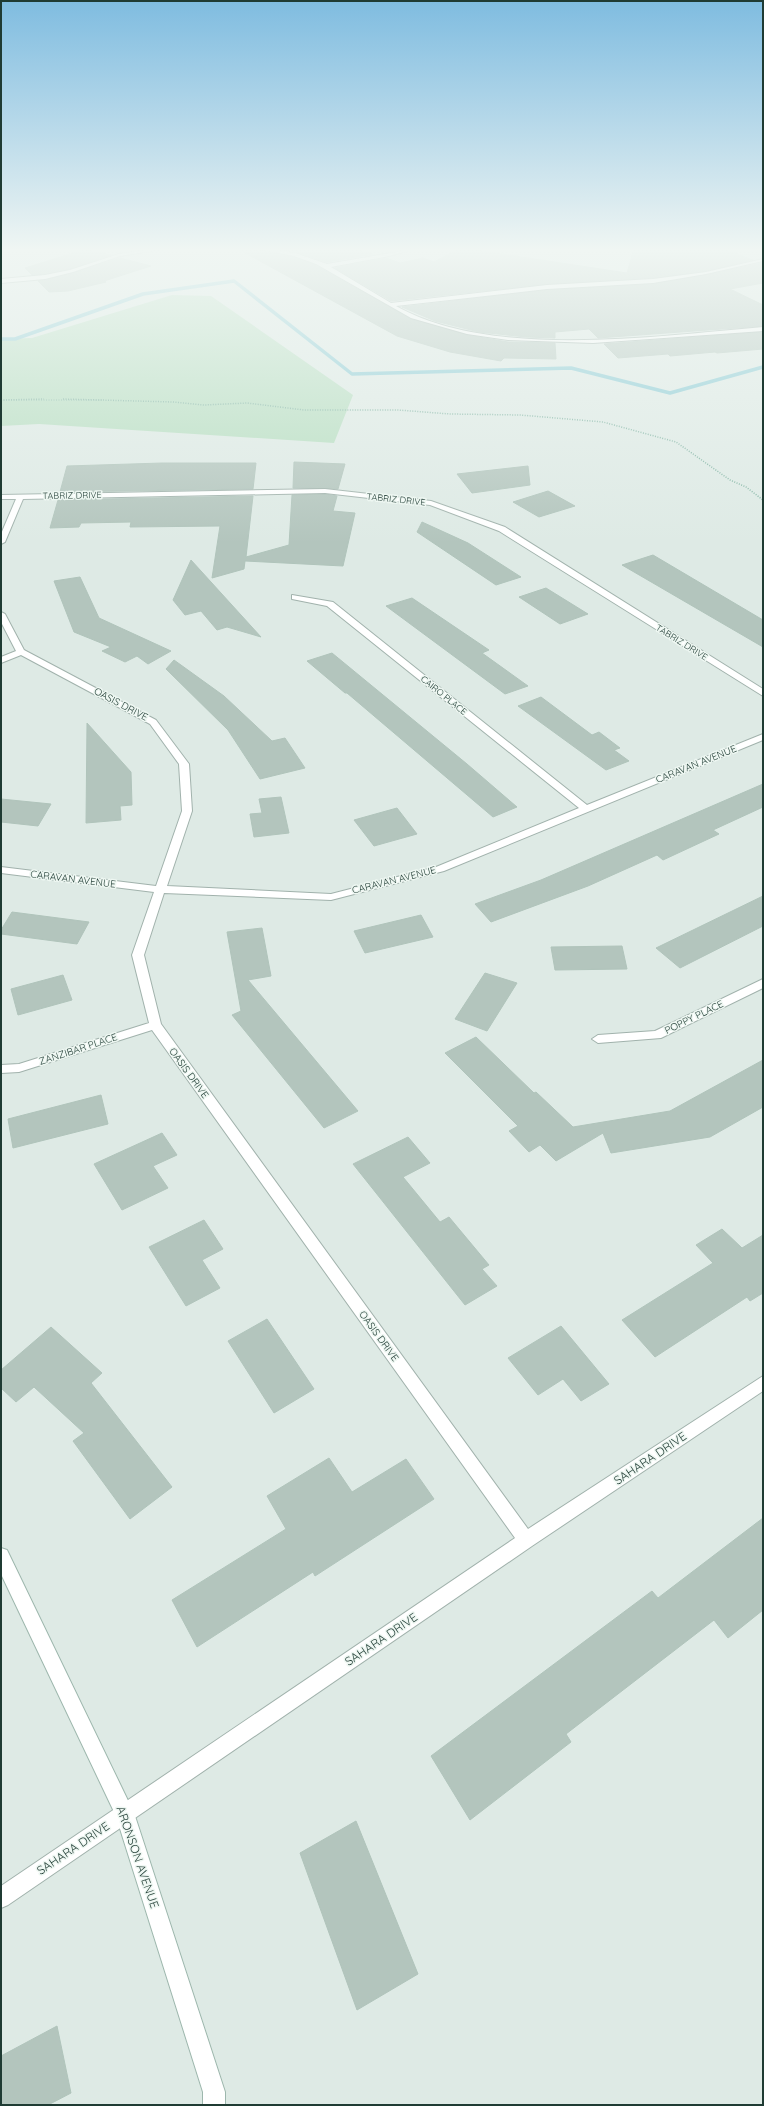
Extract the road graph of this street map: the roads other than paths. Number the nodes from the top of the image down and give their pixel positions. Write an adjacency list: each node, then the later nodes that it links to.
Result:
1 (1, 496): 2 (street, TABRIZ DRIVE)
2 (21, 496): 3 (street); 8 (street, TABRIZ DRIVE)
3 (1, 542)
4 (295, 597): 10 (street, CAIRO PLACE)
5 (1, 614): 6 (street)
6 (21, 652): 7 (street); 12 (street, OASIS DRIVE)
7 (1, 660)
8 (763, 693)
9 (763, 737): 10 (street, CARAVAN AVENUE)
10 (586, 809): 12 (street, CARAVAN AVENUE)
11 (1, 870): 12 (street, CARAVAN AVENUE)
12 (160, 889): 14 (street, OASIS DRIVE)
13 (763, 983): 15 (street, POPPY PLACE)
14 (155, 1025): 16 (street, ZANZIBAR PLACE); 18 (street, OASIS DRIVE)
15 (598, 1039)
16 (1, 1069)
17 (763, 1383): 18 (street, SAHARA DRIVE)
18 (526, 1540): 20 (street, SAHARA DRIVE)
19 (1, 1556): 20 (street, ARONSON AVENUE)
20 (125, 1813): 21 (street, SAHARA DRIVE); 22 (street, ARONSON AVENUE)
21 (1, 1898)
22 (214, 2105)

